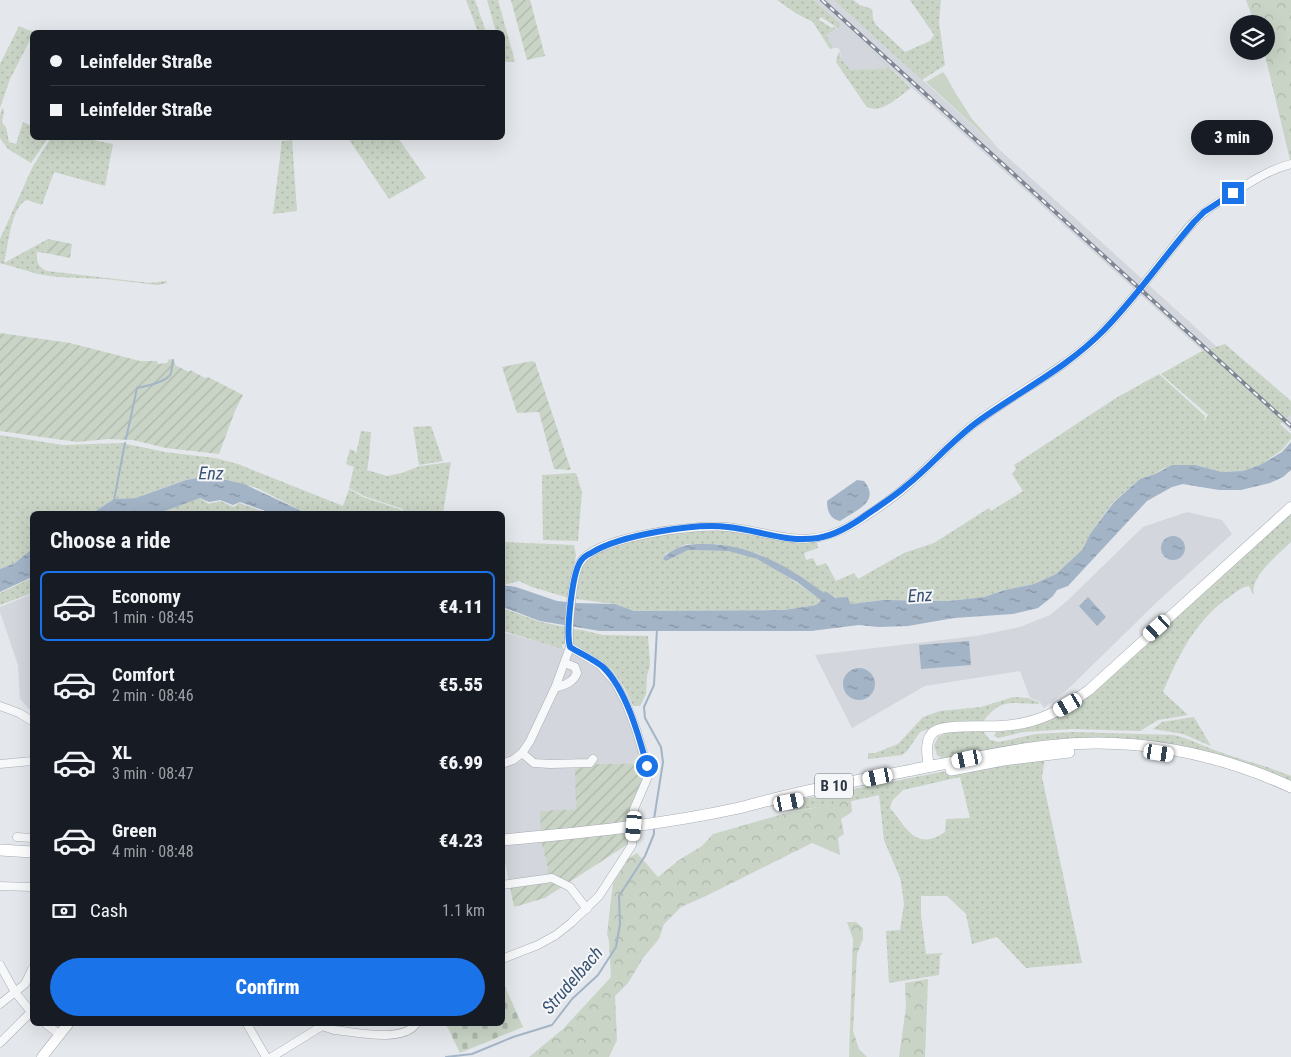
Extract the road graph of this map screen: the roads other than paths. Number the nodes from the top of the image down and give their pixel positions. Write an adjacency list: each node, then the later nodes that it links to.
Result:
1 (1291, 164): 3 (street)
2 (1291, 507): 13 (street)
3 (570, 647): 4 (street); 16 (street)
4 (565, 663): 5 (street); 5 (street)
5 (555, 688): 8 (street)
6 (0, 706): 7 (street)
7 (30, 720)
8 (522, 753): 9 (street); 11 (street)
9 (593, 760)
10 (30, 761): 12 (street)
11 (505, 763)
12 (0, 764)
13 (930, 772): 14 (main road, B 10); 15 (main road, B 10); 16 (main road, B 10)
14 (1291, 787)
15 (1291, 794)
16 (639, 826): 19 (main road, B 10); 25 (street)
17 (18, 837): 18 (street)
18 (30, 838)
19 (505, 840)
20 (0, 850): 21 (main road)
21 (30, 852)
22 (505, 885): 25 (street)
23 (0, 886): 24 (street)
24 (30, 888)
25 (587, 909): 26 (street)
26 (505, 958)
27 (0, 965): 29 (street)
28 (30, 974): 29 (street)
29 (15, 992): 30 (street); 31 (street)
30 (0, 1004)
31 (30, 1011)
32 (30, 1015): 40 (street)
33 (49, 1026): 39 (street)
34 (67, 1026): 39 (street)
35 (248, 1026): 42 (street)
36 (320, 1026): 43 (street)
37 (324, 1026): 38 (street)
38 (414, 1026)
39 (60, 1035): 41 (street)
40 (0, 1043)
41 (42, 1057)
42 (266, 1057)
43 (272, 1057)

